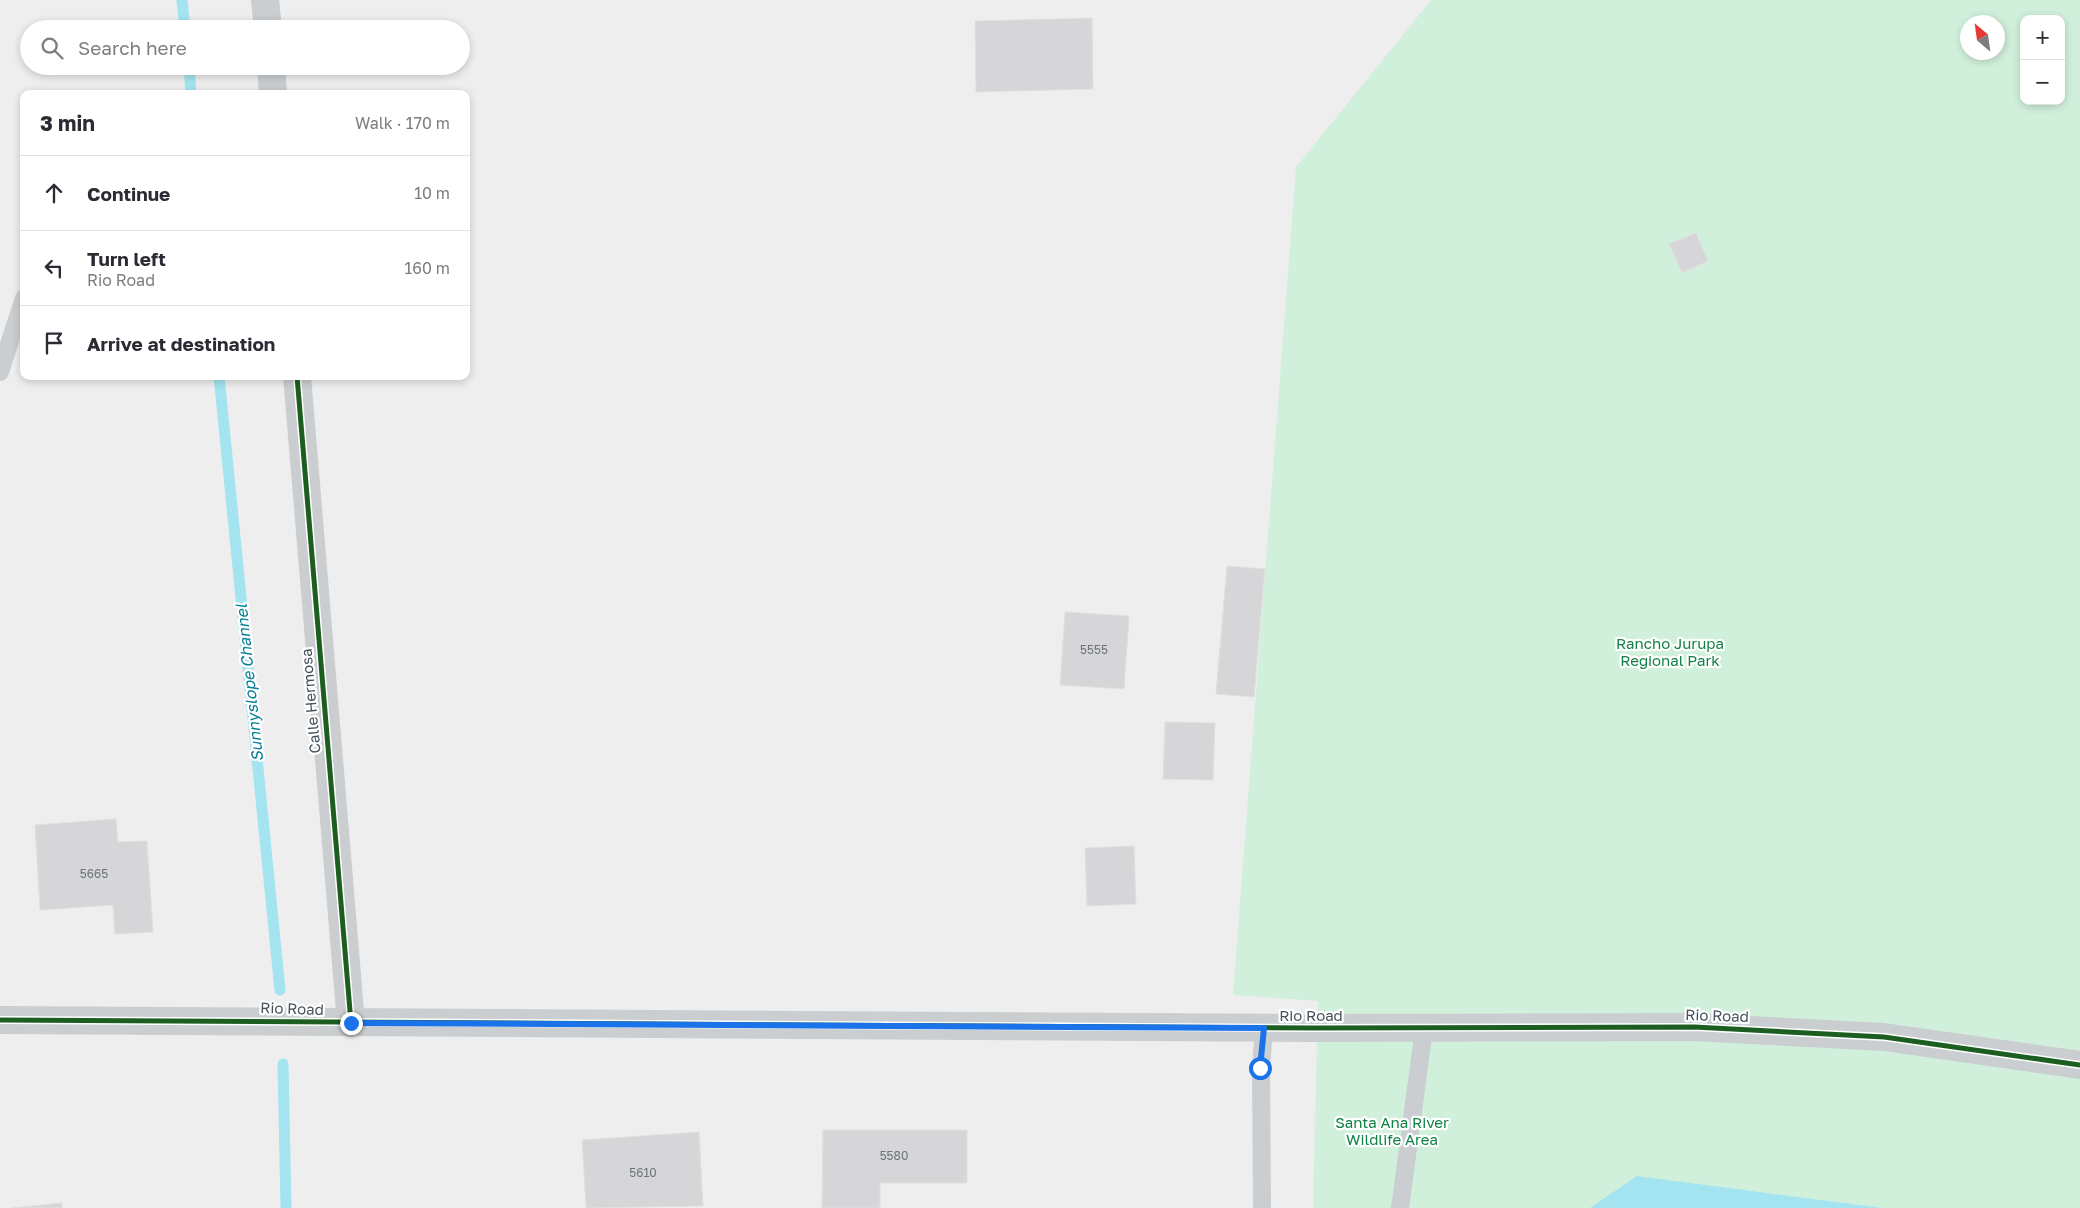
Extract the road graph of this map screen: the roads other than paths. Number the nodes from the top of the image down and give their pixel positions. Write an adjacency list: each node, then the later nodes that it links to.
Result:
1 (265, 0): 2 (street)
2 (267, 20)
3 (272, 75): 4 (street)
4 (273, 90)
5 (20, 310): 6 (lane)
6 (0, 372)
7 (297, 380): 9 (street, Calle Hermosa)
8 (0, 1020): 9 (street, Rio Road)
9 (351, 1023): 10 (street, Rio Road)
10 (1264, 1028): 11 (street, Rio Road); 13 (lane)
11 (1424, 1028): 12 (street, Rio Road); 14 (lane)
12 (2080, 1065)
13 (1262, 1208)
14 (1400, 1208)

